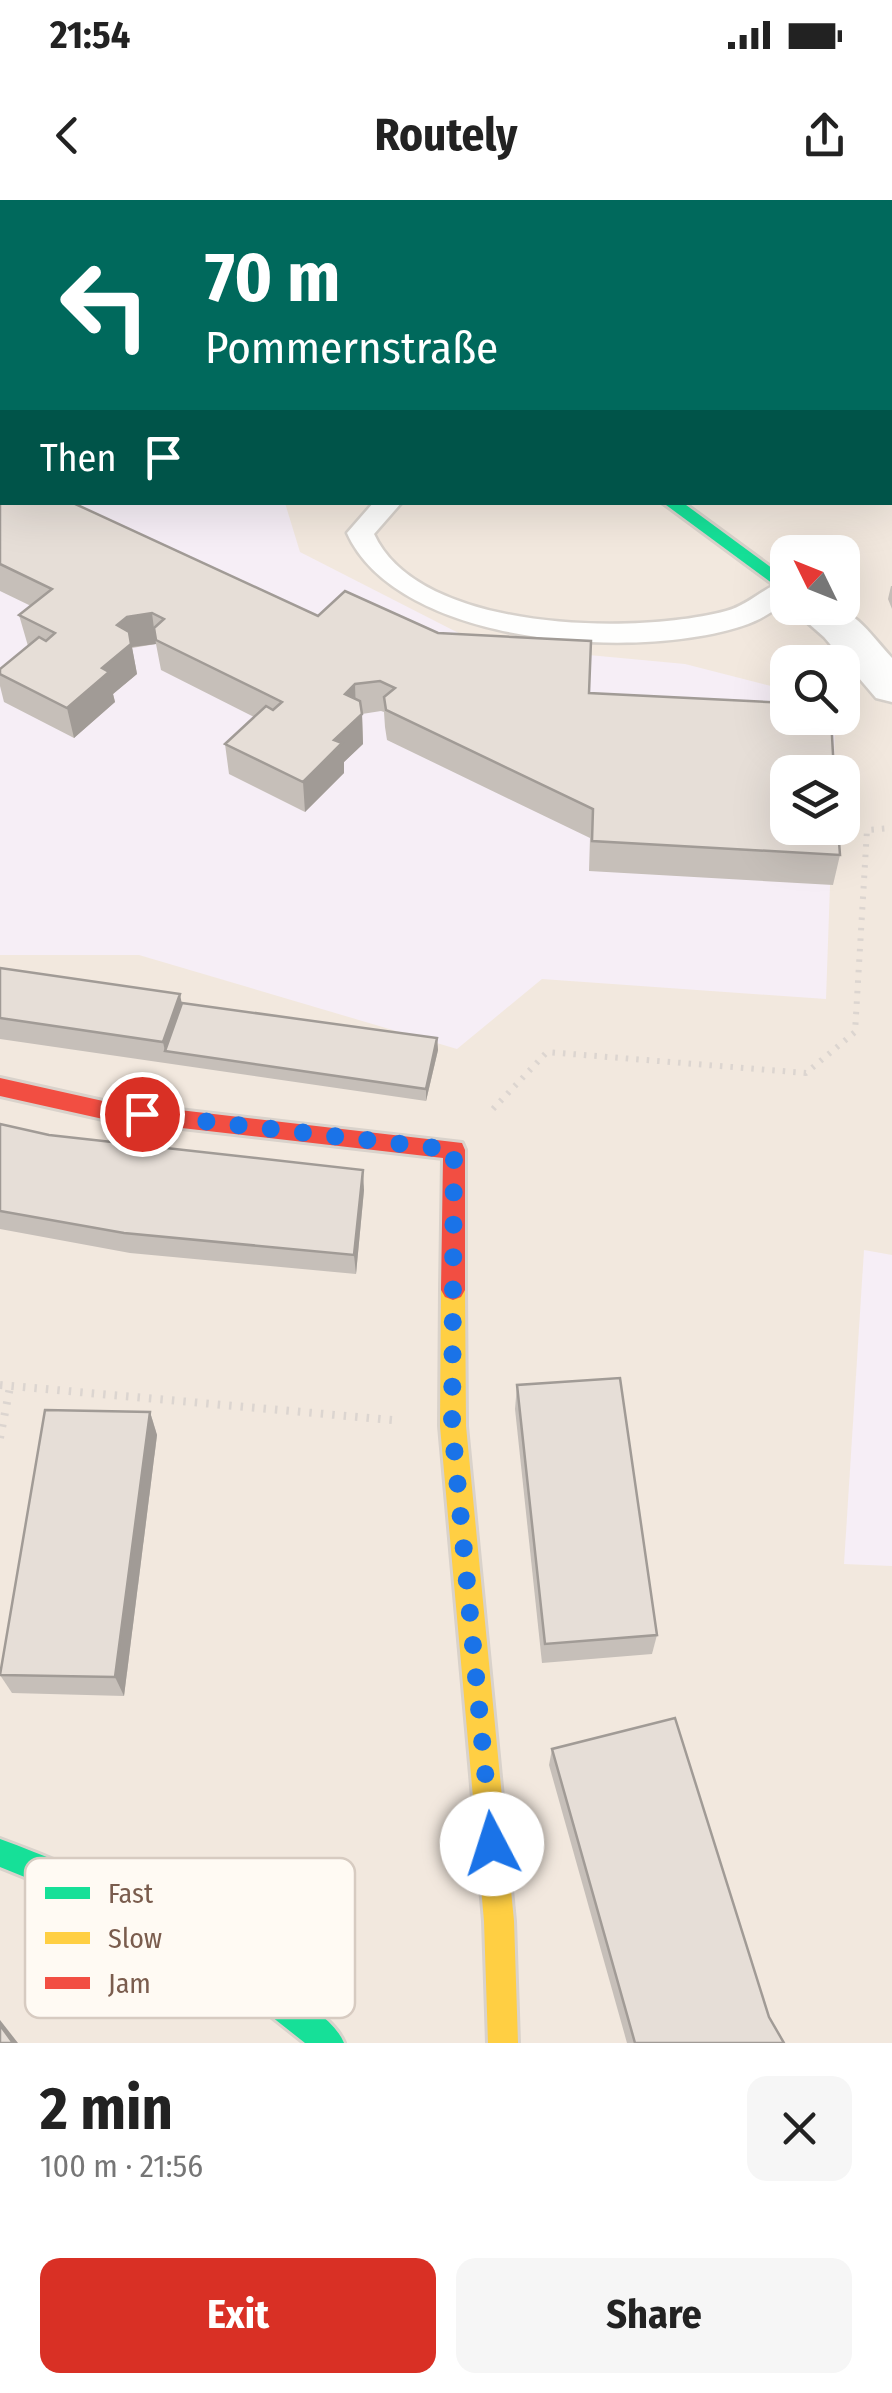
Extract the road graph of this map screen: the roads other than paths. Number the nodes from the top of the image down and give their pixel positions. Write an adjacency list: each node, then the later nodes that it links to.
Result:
1 (387, 505): 4 (lane)
2 (674, 505): 3 (street)
3 (770, 576)
4 (770, 599)
5 (837, 625): 6 (street)
6 (892, 687)
7 (0, 1086): 12 (street)
8 (0, 1853): 9 (street)
9 (25, 1861)
10 (301, 2018): 11 (street)
11 (329, 2043)
12 (503, 2043)

